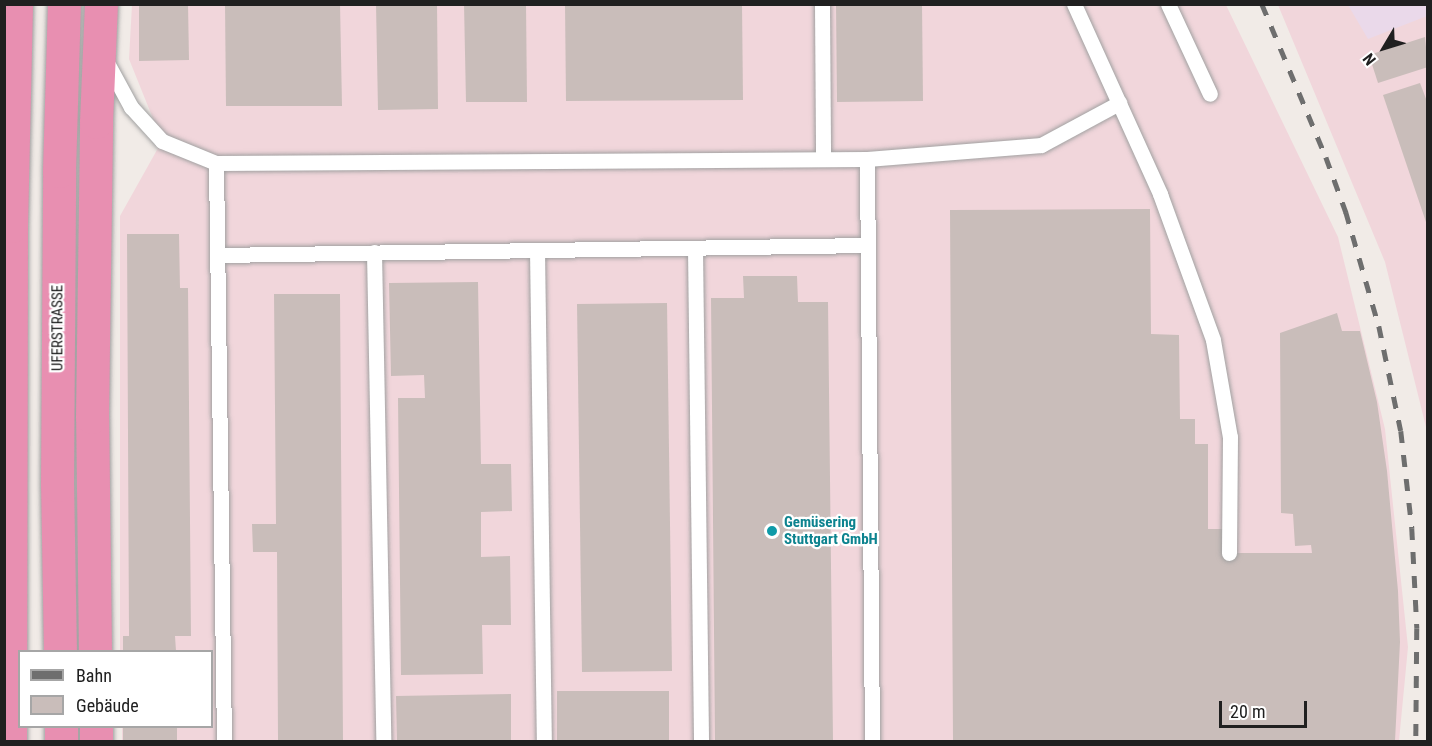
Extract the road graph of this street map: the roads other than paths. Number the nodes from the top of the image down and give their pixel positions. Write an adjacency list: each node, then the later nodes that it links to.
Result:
1 (16, 4): 21 (highway)
2 (64, 4): 19 (highway, UFERSTRASSE)
3 (101, 4): 7 (highway)
4 (822, 4): 10 (lane)
5 (1074, 4): 9 (lane)
6 (1168, 4): 8 (lane)
7 (99, 49): 12 (lane); 20 (highway)
8 (1210, 94)
9 (1119, 103): 11 (lane); 18 (lane)
10 (824, 159): 11 (lane); 12 (lane)
11 (867, 159): 13 (lane)
12 (216, 163): 17 (lane)
13 (868, 245): 14 (lane); 26 (lane)
14 (695, 248): 15 (lane); 25 (lane)
15 (537, 250): 16 (lane); 24 (lane)
16 (374, 252): 17 (lane); 23 (lane)
17 (217, 255): 22 (lane)
18 (1229, 554)
19 (60, 650)
20 (95, 650)
21 (10, 741)
22 (224, 741)
23 (383, 741)
24 (544, 741)
25 (701, 741)
26 (872, 741)

